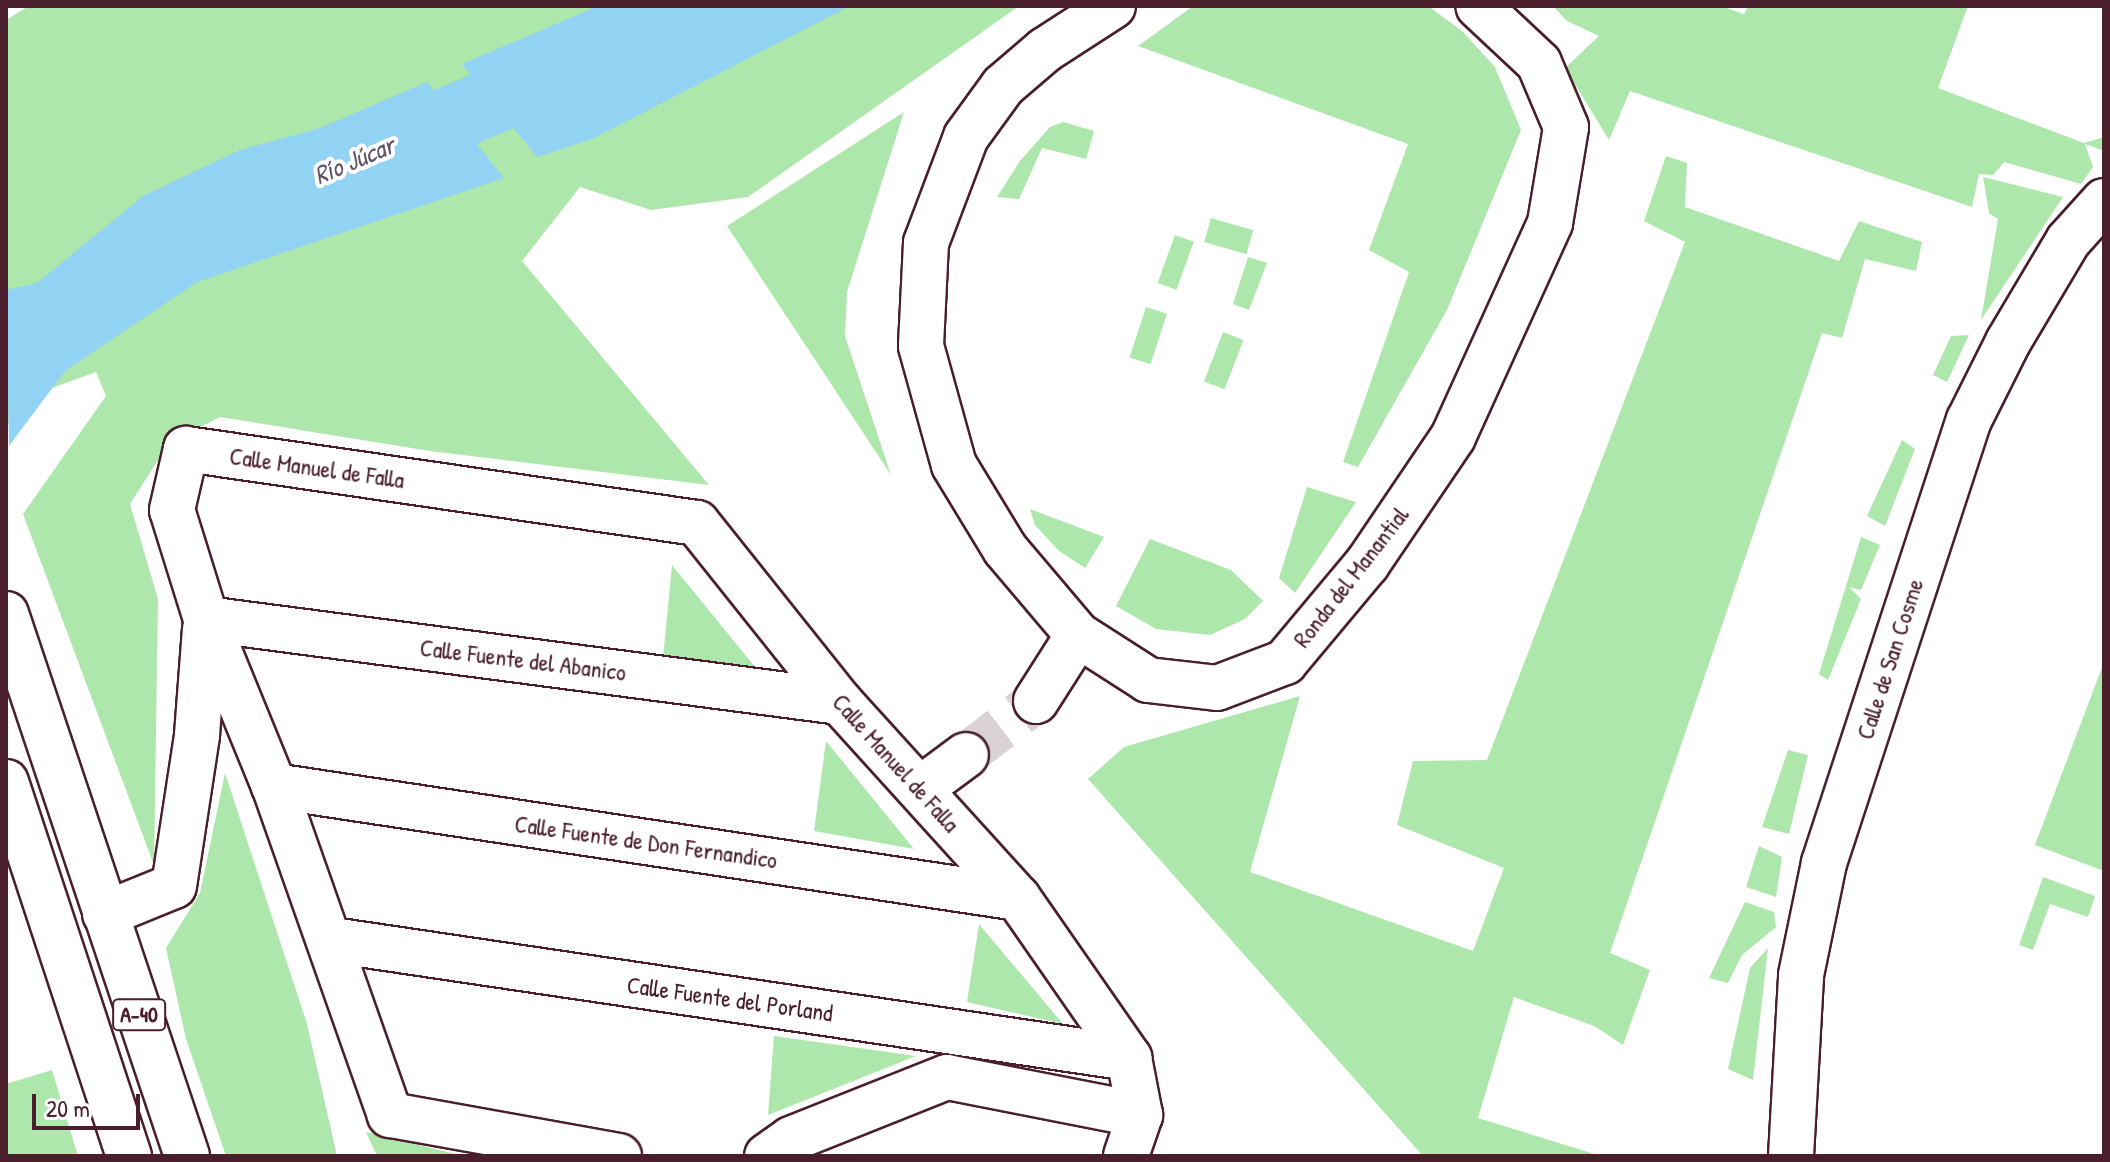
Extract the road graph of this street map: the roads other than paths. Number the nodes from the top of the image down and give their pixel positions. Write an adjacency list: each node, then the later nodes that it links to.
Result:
1 (1113, 6): 6 (street, Ronda del Manantial)
2 (1478, 6): 6 (street, Ronda del Manantial)
3 (2104, 201): 23 (street, Calle de San Cosme)
4 (6, 614): 13 (street, A-40)
5 (206, 619): 8 (street, Calle Fuente del Abanico); 8 (street, Calle Manuel de Falla); 11 (street); 13 (street)
6 (1078, 635): 7 (street)
7 (1036, 701)
8 (840, 702): 12 (street, Calle Manuel de Falla)
9 (966, 755): 12 (street)
10 (6, 782): 18 (street, A-40)
11 (274, 786): 14 (street, Calle Fuente de Don Fernandico); 15 (street)
12 (920, 789): 14 (street, Calle Manuel de Falla)
13 (98, 894): 19 (street, A-40)
14 (1018, 898): 16 (street, Calle Manuel de Falla)
15 (332, 940): 16 (street, Calle Fuente del Porland); 20 (street)
16 (1129, 1058): 17 (street, Calle Manuel de Falla)
17 (1140, 1115): 21 (street); 22 (street)
18 (129, 1156)
19 (187, 1156)
20 (619, 1156)
21 (767, 1156)
22 (1126, 1156)
23 (1791, 1156)

